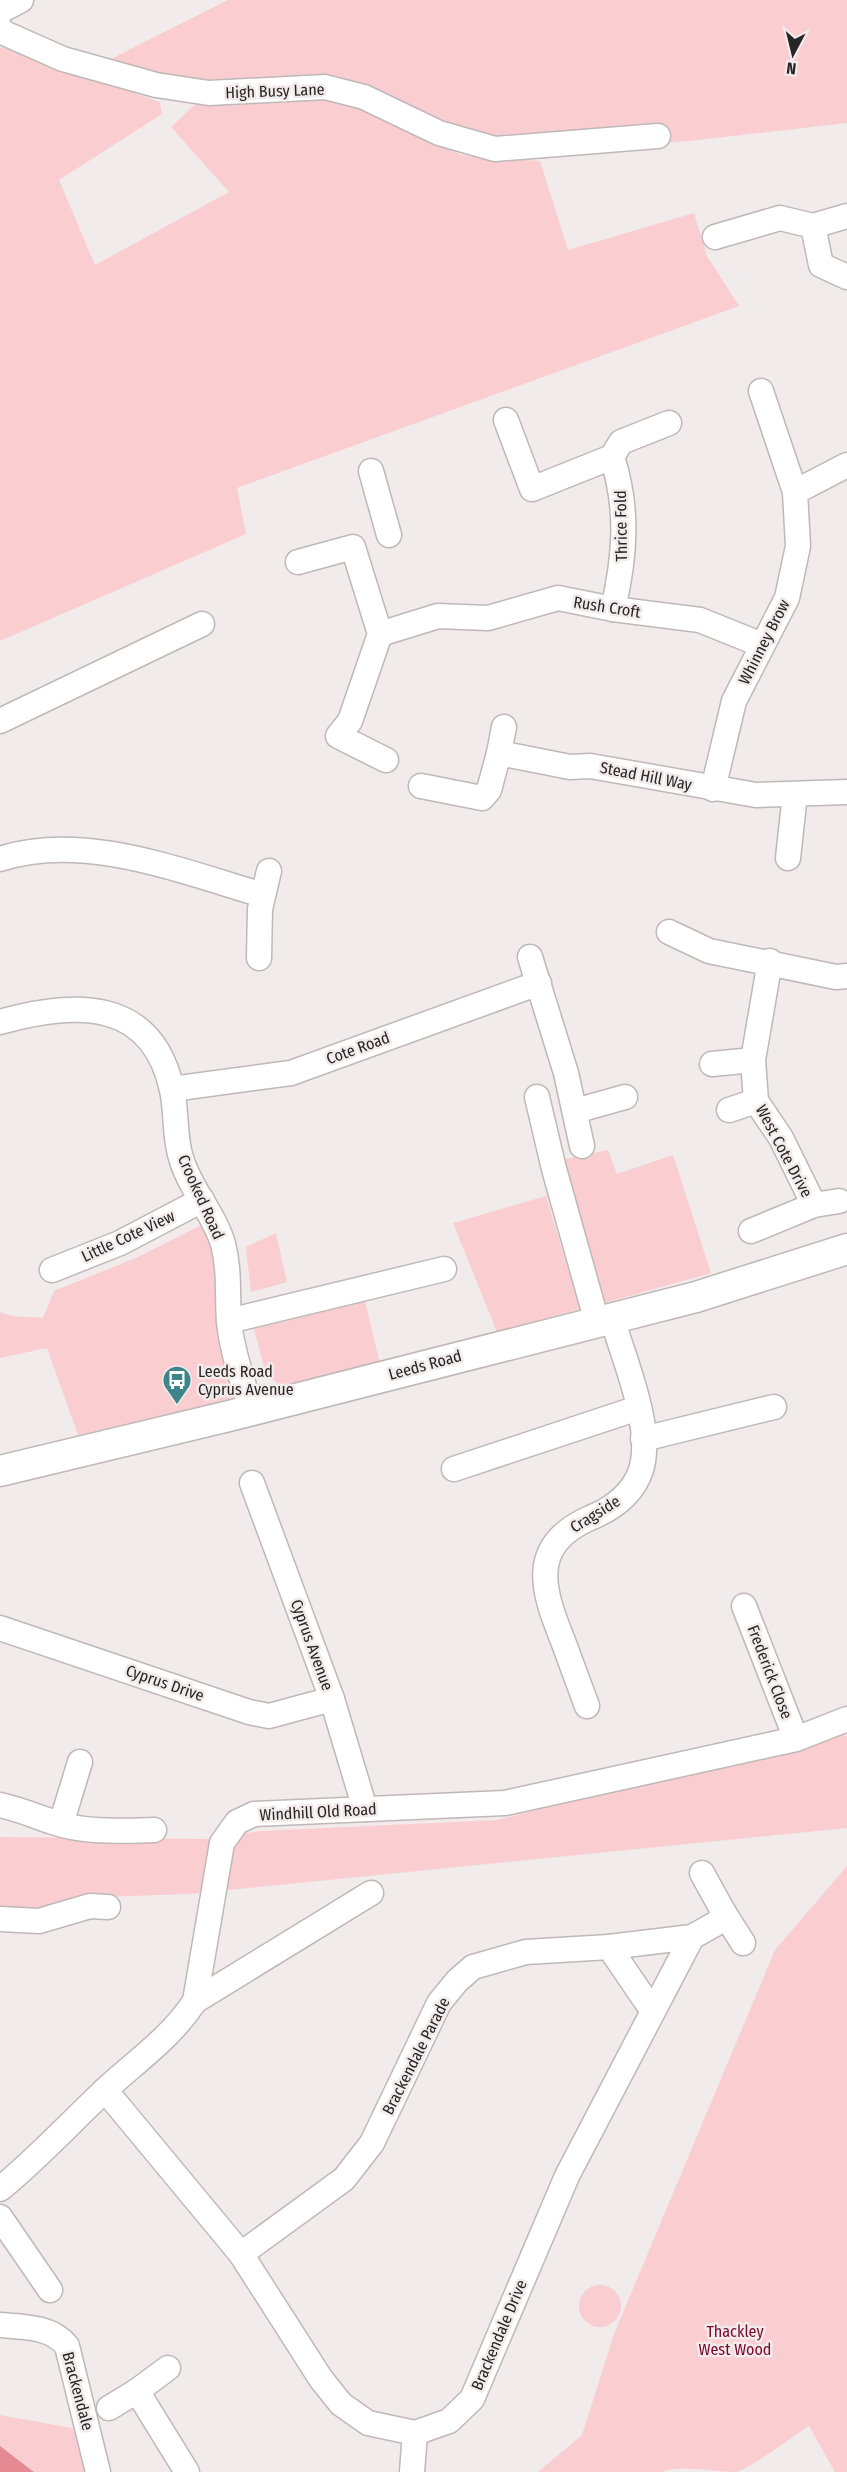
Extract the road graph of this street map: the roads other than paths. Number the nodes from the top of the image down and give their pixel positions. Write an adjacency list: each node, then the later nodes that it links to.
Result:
1 (21, 0): 2 (street)
2 (0, 11)
3 (0, 28): 4 (street, High Busy Lane)
4 (658, 136)
5 (847, 216): 6 (street)
6 (813, 226): 7 (street); 8 (street)
7 (715, 237)
8 (847, 277)
9 (761, 392): 15 (street, Whinney Brow)
10 (506, 420): 12 (street)
11 (669, 423): 12 (street)
12 (612, 457): 18 (street, Thrice Fold)
13 (847, 465): 15 (street)
14 (371, 471): 16 (street)
15 (795, 492): 21 (street, Whinney Brow)
16 (353, 547): 17 (street); 20 (street)
17 (298, 562)
18 (613, 609): 20 (street, Rush Croft); 21 (street, Rush Croft)
19 (202, 624): 22 (street)
20 (380, 634): 25 (street)
21 (762, 645): 27 (street, Whinney Brow)
22 (0, 721)
23 (504, 728): 24 (street)
24 (498, 753): 26 (street); 27 (street, Stead Hill Way)
25 (386, 760)
26 (421, 786)
27 (713, 789): 29 (street, Stead Hill Way)
28 (847, 792): 29 (street, Stead Hill Way)
29 (795, 794): 30 (street)
30 (788, 858)
31 (0, 859): 33 (street)
32 (269, 871): 33 (street)
33 (264, 895): 36 (street)
34 (669, 932): 37 (street)
35 (530, 957): 39 (street)
36 (260, 958)
37 (770, 962): 38 (street); 41 (street, West Cote Drive)
38 (847, 976)
39 (538, 983): 43 (street, Cote Road); 48 (street)
40 (0, 1022): 43 (street, Crooked Road)
41 (753, 1060): 42 (street); 46 (street, West Cote Drive)
42 (712, 1064)
43 (172, 1089): 50 (street, Crooked Road)
44 (537, 1097): 57 (street, Cragside)
45 (625, 1098): 48 (street)
46 (756, 1101): 47 (street); 52 (street, West Cote Drive)
47 (729, 1110)
48 (574, 1111): 49 (street)
49 (582, 1146)
50 (202, 1200): 56 (street, Little Cote View); 58 (street, Crooked Road)
51 (839, 1201): 52 (street, West Cote Drive)
52 (814, 1205): 53 (street, West Cote Drive)
53 (751, 1231)
54 (847, 1249): 57 (main road, Leeds Road)
55 (444, 1269): 58 (street)
56 (52, 1270)
57 (605, 1320): 60 (street, Cragside); 61 (main road, Leeds Road)
58 (229, 1321): 61 (street, Crooked Road)
59 (774, 1407): 62 (street)
60 (638, 1408): 62 (street, Cragside); 63 (street)
61 (251, 1410): 64 (main road, Leeds Road)
62 (643, 1439): 69 (street, Cragside)
63 (454, 1469)
64 (0, 1471)
65 (252, 1483): 68 (street, Cyprus Avenue)
66 (744, 1606): 71 (street, Frederick Close)
67 (0, 1628): 68 (street, Cyprus Drive)
68 (332, 1699): 74 (street, Cyprus Avenue)
69 (587, 1706)
70 (847, 1719): 71 (street, Windhill Old Road)
71 (796, 1739): 74 (street, Windhill Old Road)
72 (80, 1762): 75 (street)
73 (0, 1805): 75 (street)
74 (365, 1809): 85 (street, Windhill Old Road)
75 (61, 1824): 76 (street)
76 (154, 1830)
77 (702, 1873): 80 (street)
78 (371, 1893): 85 (street)
79 (108, 1907): 81 (street)
80 (724, 1913): 82 (street, Brackendale Parade); 83 (street)
81 (0, 1919)
82 (692, 1937): 84 (street, Brackendale Parade); 86 (street, Brackendale Drive)
83 (743, 1943)
84 (609, 1947): 86 (street); 90 (street, Brackendale Parade)
85 (195, 2001): 87 (street, Windhill Old Road)
86 (652, 2010): 96 (street, Brackendale Drive)
87 (105, 2090): 88 (street, Windhill Old Road); 90 (street)
88 (0, 2189)
89 (0, 2217): 91 (street)
90 (241, 2254): 96 (street)
91 (50, 2290)
92 (0, 2325): 97 (street, Brackendale)
93 (168, 2368): 94 (street)
94 (137, 2391): 95 (street); 98 (street)
95 (109, 2408)
96 (415, 2433): 99 (street)
97 (98, 2472)
98 (187, 2472)
99 (412, 2472)

